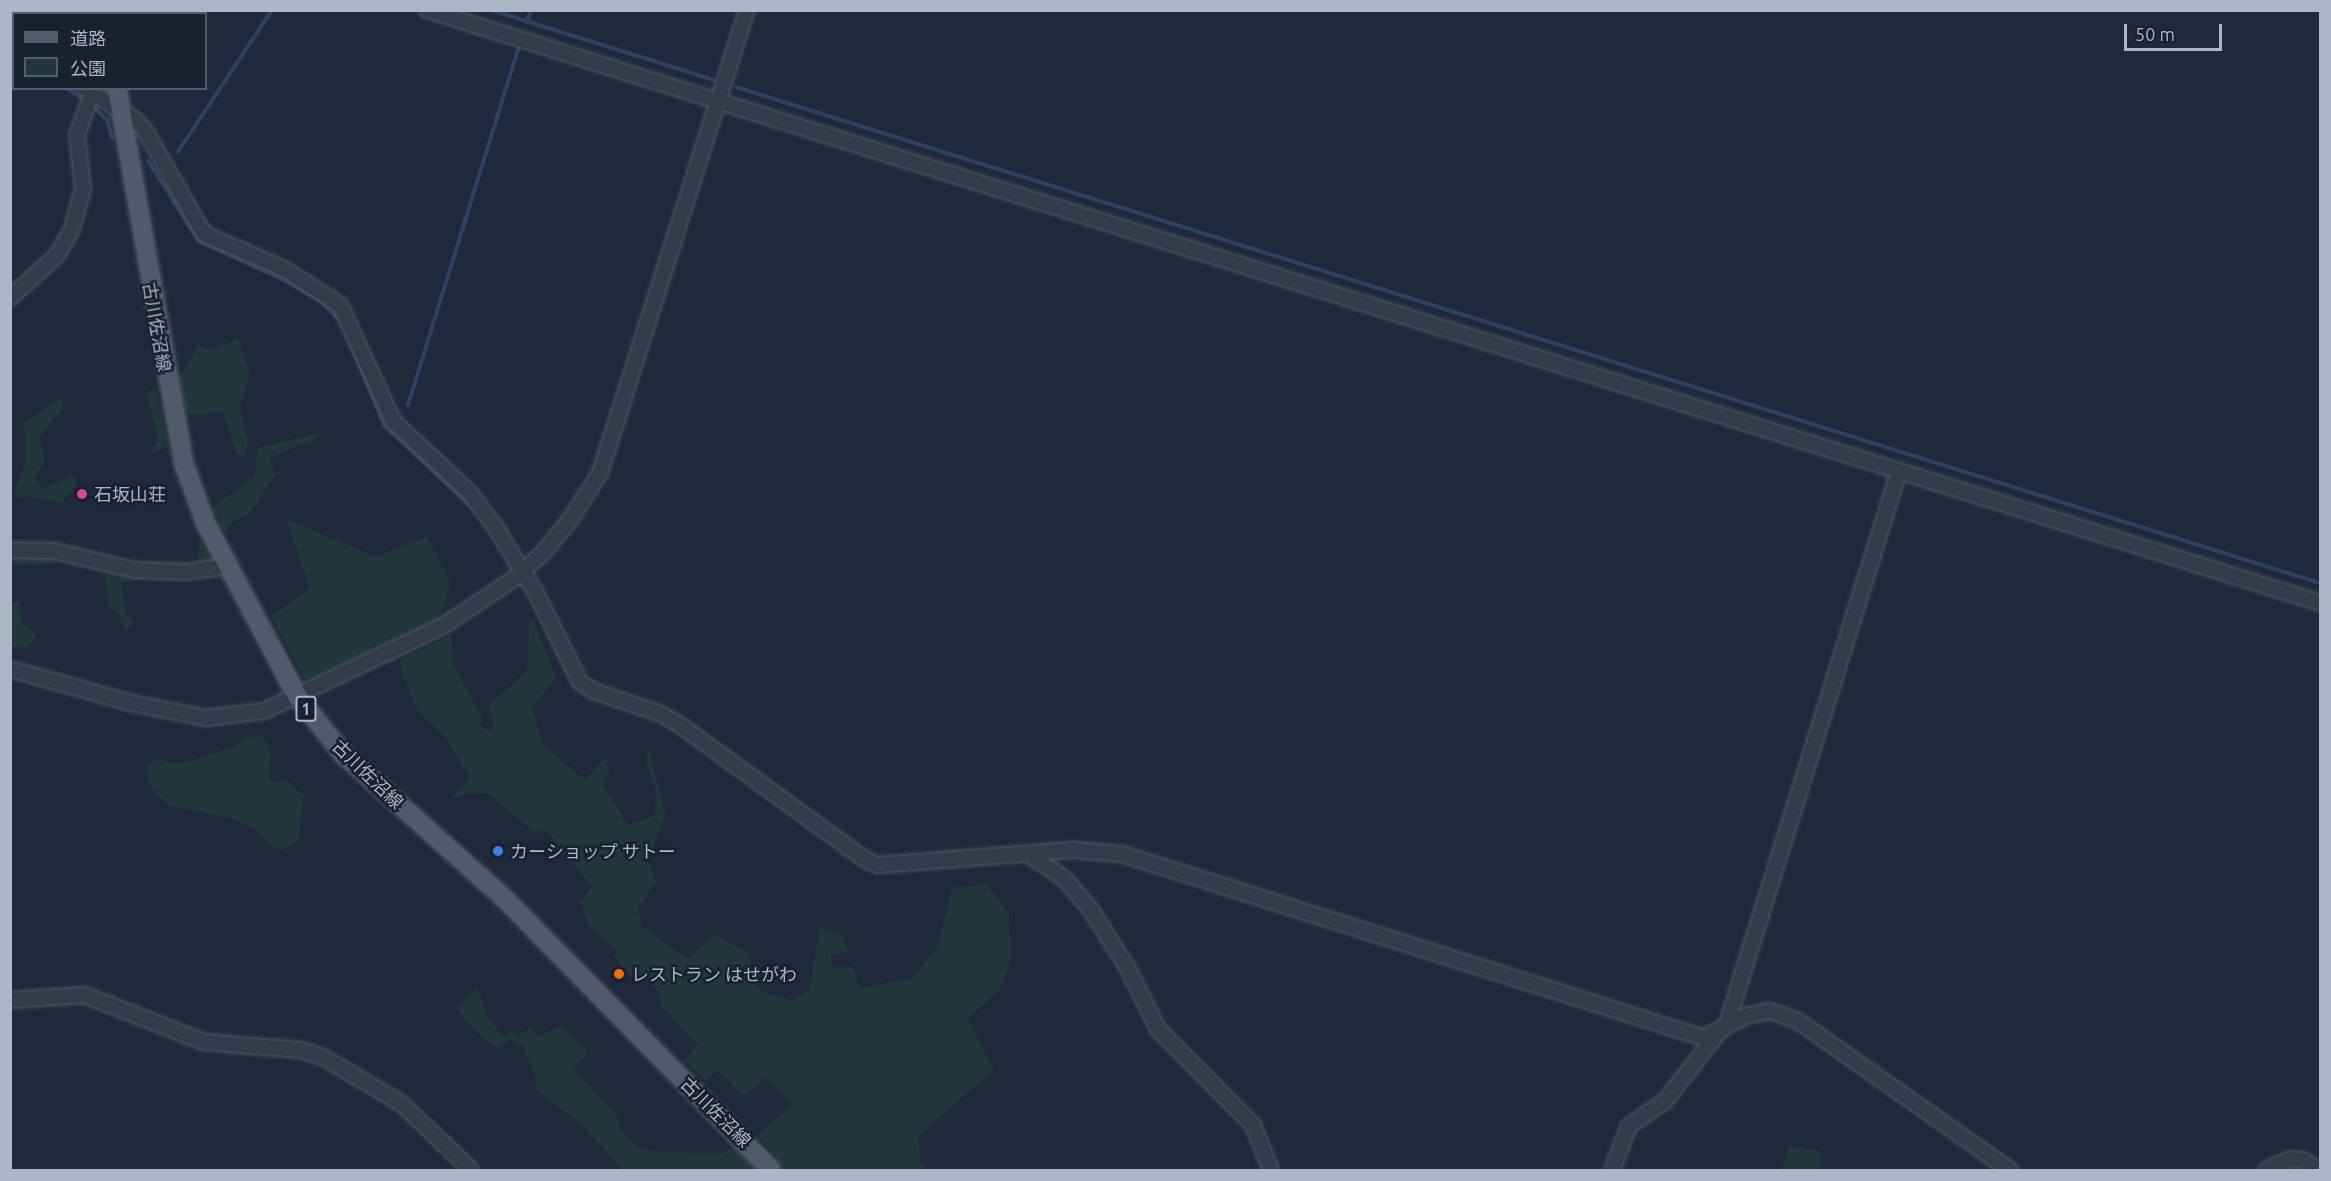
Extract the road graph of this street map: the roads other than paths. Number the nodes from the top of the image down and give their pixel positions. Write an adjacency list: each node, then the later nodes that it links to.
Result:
1 (427, 10): 5 (street)
2 (747, 10): 5 (street)
3 (117, 90): 6 (main road, 古川佐沼線 / 1)
4 (89, 93): 6 (street); 7 (street)
5 (720, 101): 8 (street); 11 (street)
6 (120, 110): 10 (main road, 古川佐沼線 / 1); 11 (street)
7 (10, 298)
8 (1899, 471): 12 (street); 17 (street)
9 (10, 550): 10 (street)
10 (229, 566): 14 (main road, 古川佐沼線 / 1)
11 (523, 571): 14 (street); 15 (street)
12 (2320, 603)
13 (10, 669): 14 (street)
14 (297, 696): 19 (main road, 古川佐沼線 / 1)
15 (1031, 856): 17 (street); 20 (street)
16 (10, 1000): 18 (street)
17 (1723, 1029): 21 (street); 22 (street)
18 (471, 1170)
19 (771, 1170)
20 (1270, 1170)
21 (1612, 1170)
22 (2010, 1170)
23 (2266, 1170): 24 (street)
24 (2318, 1170)

